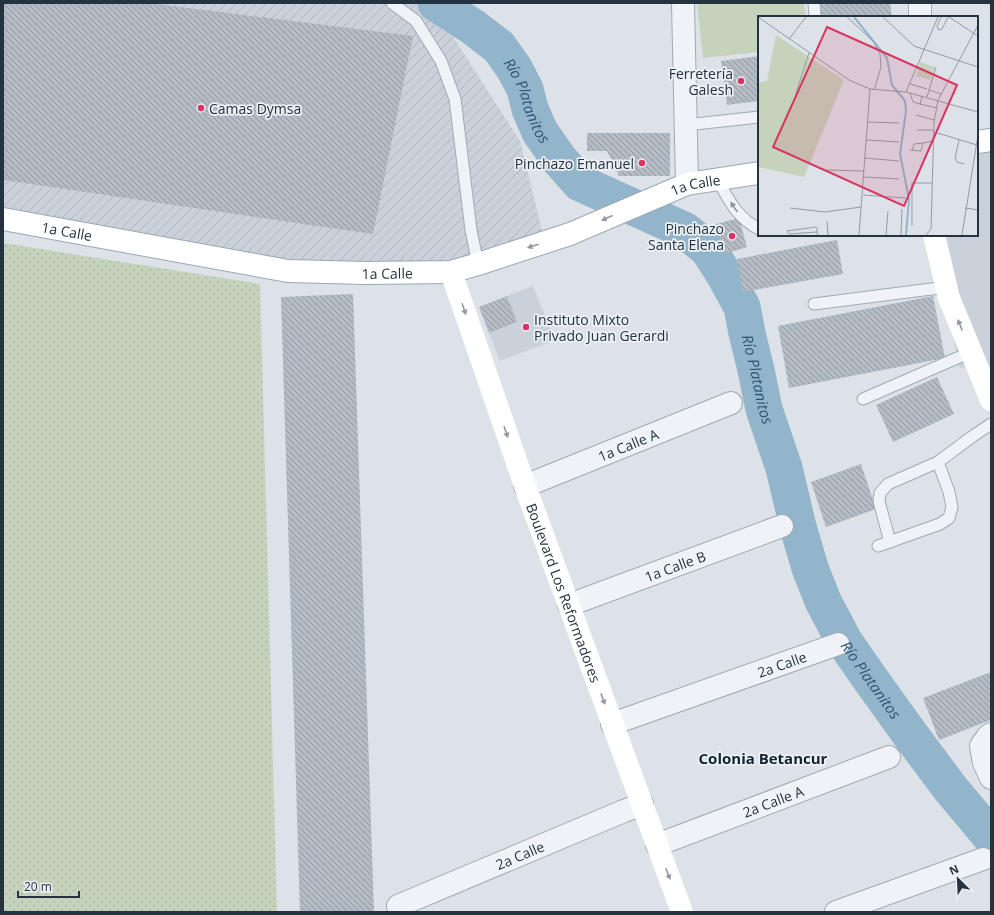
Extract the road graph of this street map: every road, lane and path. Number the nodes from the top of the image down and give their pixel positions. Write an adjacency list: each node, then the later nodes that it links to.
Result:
1 (392, 3): 17 (lane)
2 (683, 3): 8 (street)
3 (814, 3): 5 (lane)
4 (920, 3): 6 (street)
5 (815, 16)
6 (920, 16)
7 (758, 117): 8 (lane)
8 (686, 125): 13 (street)
9 (991, 140): 10 (main road)
10 (978, 142)
11 (758, 173): 12 (main road, 1a Calle)
12 (717, 179): 13 (main road, 1a Calle); 15 (lane, one-way to 12)
13 (687, 184): 17 (main road, 1a Calle, one-way to 17)
14 (3, 219): 18 (main road, 1a Calle)
15 (758, 228)
16 (934, 236): 19 (main road)
17 (478, 264): 18 (main road, 1a Calle)
18 (451, 272): 27 (main road, Boulevard Los Reformadores, one-way to 27)
19 (947, 287): 20 (lane); 21 (main road, one-way to 19)
20 (814, 304)
21 (980, 361): 22 (lane); 23 (main road)
22 (863, 399)
23 (991, 400)
24 (731, 403): 27 (street, 1a Calle A)
25 (991, 424): 26 (lane)
26 (938, 462): 29 (lane); 29 (lane)
27 (525, 486): 31 (main road, Boulevard Los Reformadores)
28 (782, 526): 31 (street, 1a Calle B)
29 (890, 542): 30 (lane)
30 (878, 546)
31 (569, 604): 33 (main road, Boulevard Los Reformadores, one-way to 33)
32 (838, 644): 33 (street, 2a Calle)
33 (612, 724): 37 (main road, Boulevard Los Reformadores)
34 (991, 734): 36 (street)
35 (889, 757): 38 (street, 2a Calle A)
36 (991, 778)
37 (642, 804): 38 (main road, Boulevard Los Reformadores); 40 (street, 2a Calle)
38 (657, 845): 41 (main road, Boulevard Los Reformadores, one-way to 41)
39 (983, 859): 42 (street)
40 (398, 906)
41 (682, 912)
42 (836, 912)

